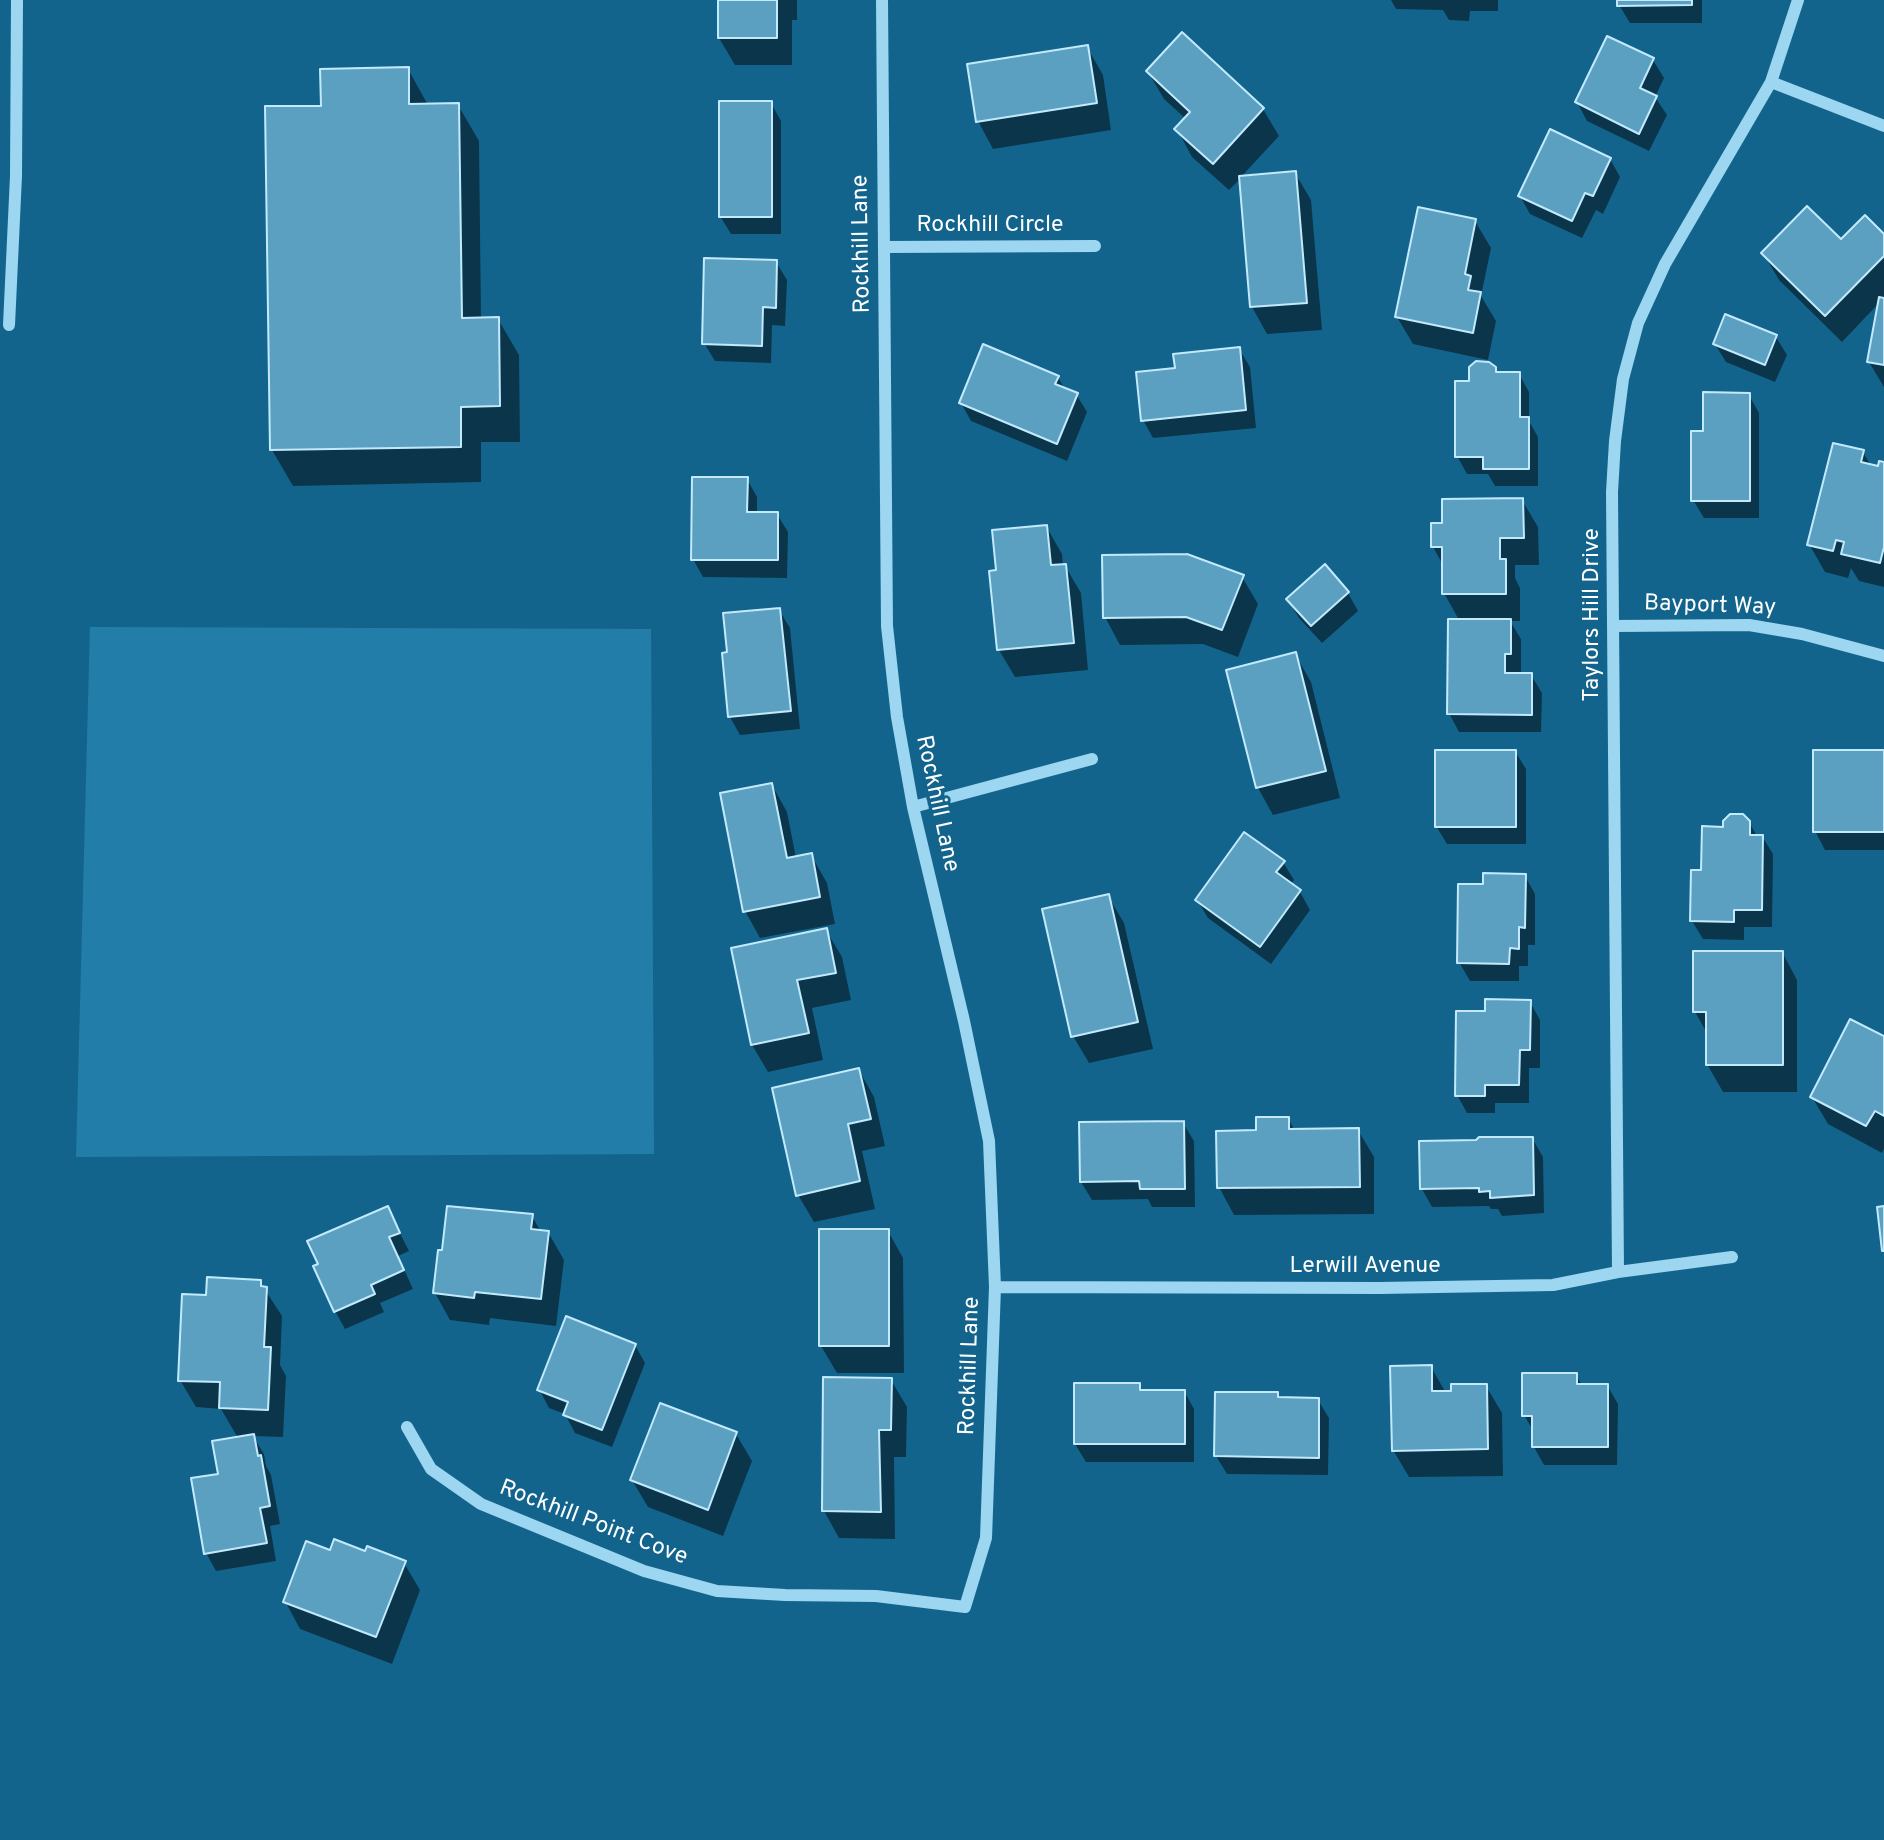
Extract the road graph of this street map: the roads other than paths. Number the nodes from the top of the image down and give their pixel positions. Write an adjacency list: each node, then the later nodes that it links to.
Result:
1 (16, 0): 8 (street)
2 (882, 0): 7 (street, Rockhill Lane)
3 (1798, 0): 4 (street, Taylors Hill Drive)
4 (1771, 82): 5 (street); 9 (street, Taylors Hill Drive)
5 (1884, 126)
6 (1095, 246): 7 (street, Rockhill Circle)
7 (885, 247): 12 (street, Rockhill Lane)
8 (9, 325)
9 (1614, 626): 10 (street, Bayport Way); 14 (street, Taylors Hill Drive)
10 (1884, 656)
11 (1093, 759): 12 (street)
12 (913, 807): 15 (street, Rockhill Lane)
13 (1732, 1257): 14 (street, Lerwill Avenue)
14 (1618, 1272): 15 (street, Lerwill Avenue)
15 (995, 1287): 17 (street, Rockhill Lane)
16 (407, 1427): 17 (street, Rockhill Point Cove)
17 (965, 1607)

